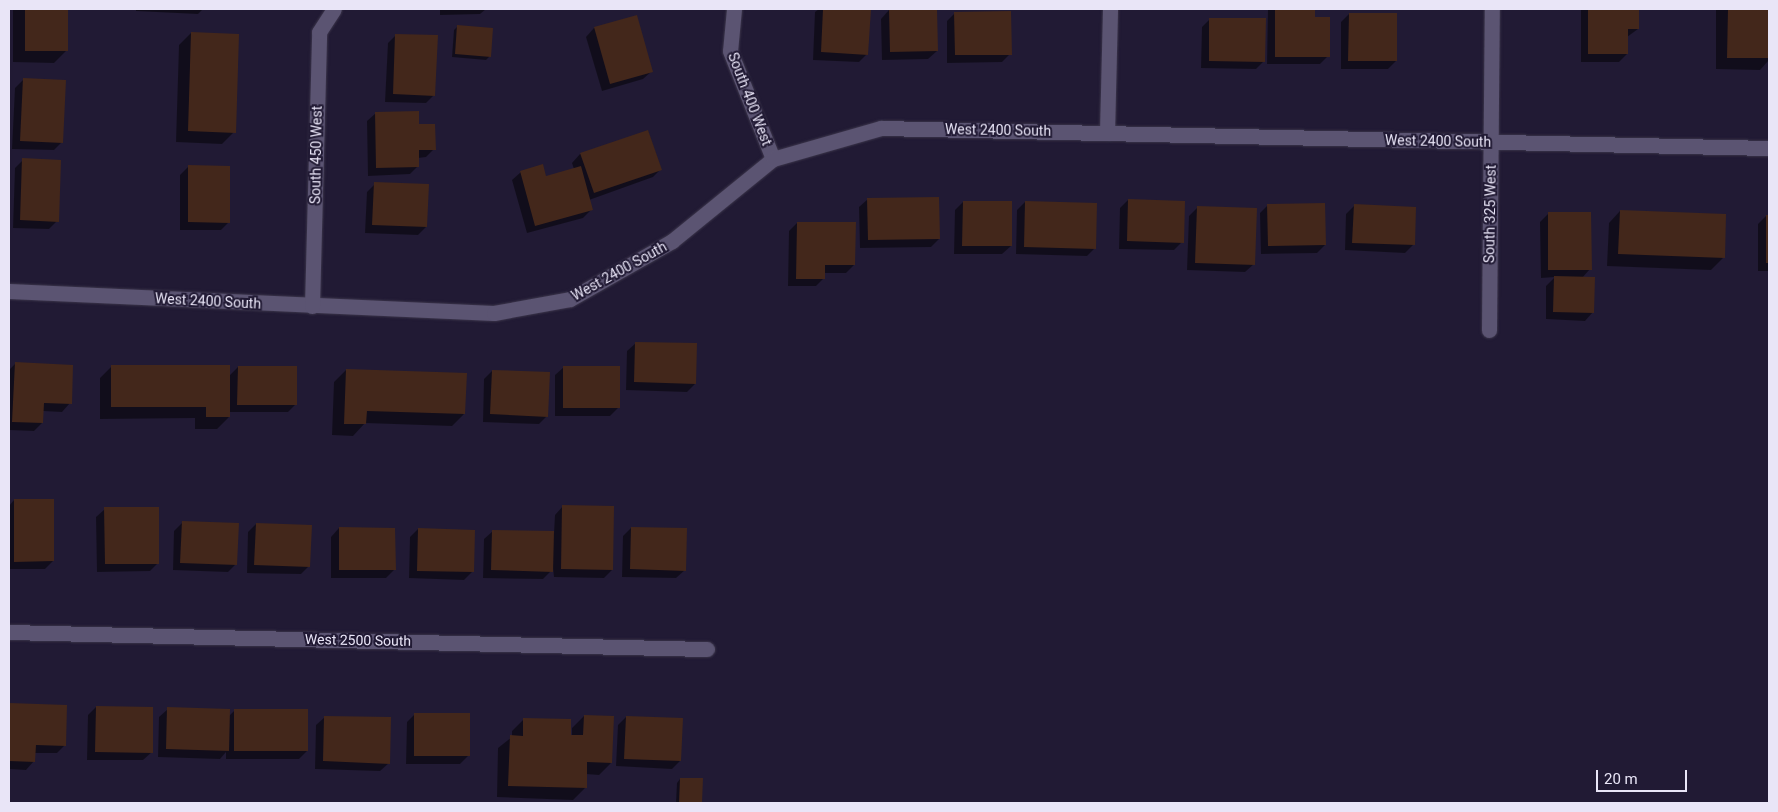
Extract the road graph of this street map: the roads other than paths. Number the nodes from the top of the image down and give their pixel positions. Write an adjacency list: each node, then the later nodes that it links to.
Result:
1 (334, 9): 10 (street, South 450 West)
2 (734, 9): 8 (street, South 400 West)
3 (1110, 9): 5 (street)
4 (1492, 9): 6 (street, South 325 West)
5 (1107, 133): 6 (street, West 2400 South); 8 (street, West 2400 South)
6 (1491, 142): 7 (street, West 2400 South); 11 (street, South 325 West)
7 (1769, 148)
8 (774, 159): 10 (street, West 2400 South)
9 (9, 291): 10 (street, West 2400 South)
10 (312, 306)
11 (1489, 330)
12 (9, 632): 13 (street, West 2500 South)
13 (707, 649)

